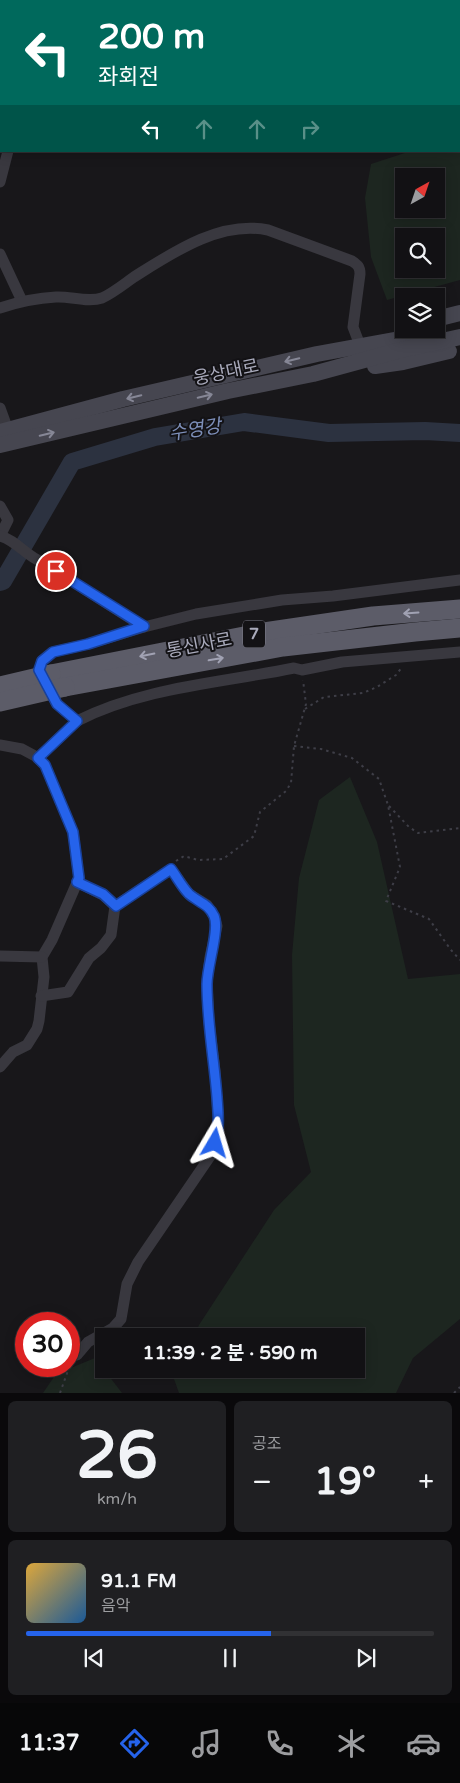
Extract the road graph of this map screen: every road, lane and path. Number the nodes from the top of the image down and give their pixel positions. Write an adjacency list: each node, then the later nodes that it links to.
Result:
1 (8, 152): 2 (street)
2 (0, 182)
3 (0, 254): 4 (street)
4 (22, 301): 5 (street); 11 (street)
5 (0, 308)
6 (460, 313): 7 (main road)
7 (445, 317)
8 (460, 327): 13 (main road, 웅상대로)
9 (395, 330): 11 (main road)
10 (460, 337): 14 (main road, 웅상대로)
11 (358, 340): 13 (main road)
12 (460, 348): 14 (main road)
13 (317, 354): 16 (main road, 웅상대로, one-way to 16)
14 (313, 374): 17 (main road, 웅상대로, one-way to 14)
15 (0, 408): 16 (street)
16 (4, 431)
17 (0, 445)
18 (0, 506): 19 (street)
19 (2, 536): 22 (street)
20 (460, 580): 22 (street)
21 (460, 609): 27 (highway, 통신사로 / 7, one-way to 27, bridge)
22 (144, 626): 30 (street)
23 (460, 628): 28 (highway, 통신사로 / 7, one-way to 23, bridge)
24 (460, 652): 25 (street)
25 (405, 658): 26 (street); 29 (path)
26 (302, 670): 29 (path); 30 (street)
27 (0, 686)
28 (0, 702)
29 (305, 709): 32 (path)
30 (77, 721): 33 (street)
31 (0, 744): 33 (street)
32 (294, 746): 34 (path); 36 (path)
33 (38, 758): 37 (street)
34 (388, 805): 35 (path); 41 (path)
35 (460, 828)
36 (171, 869): 38 (street); 44 (street)
37 (77, 882): 38 (street); 40 (street)
38 (116, 906): 42 (street)
39 (0, 956): 40 (street)
40 (42, 957): 42 (street)
41 (460, 960)
42 (41, 996): 43 (street)
43 (0, 1067)
44 (80, 1351)
45 (66, 1377): 47 (path)
46 (460, 1387): 48 (path)
47 (60, 1393)
48 (454, 1393)

